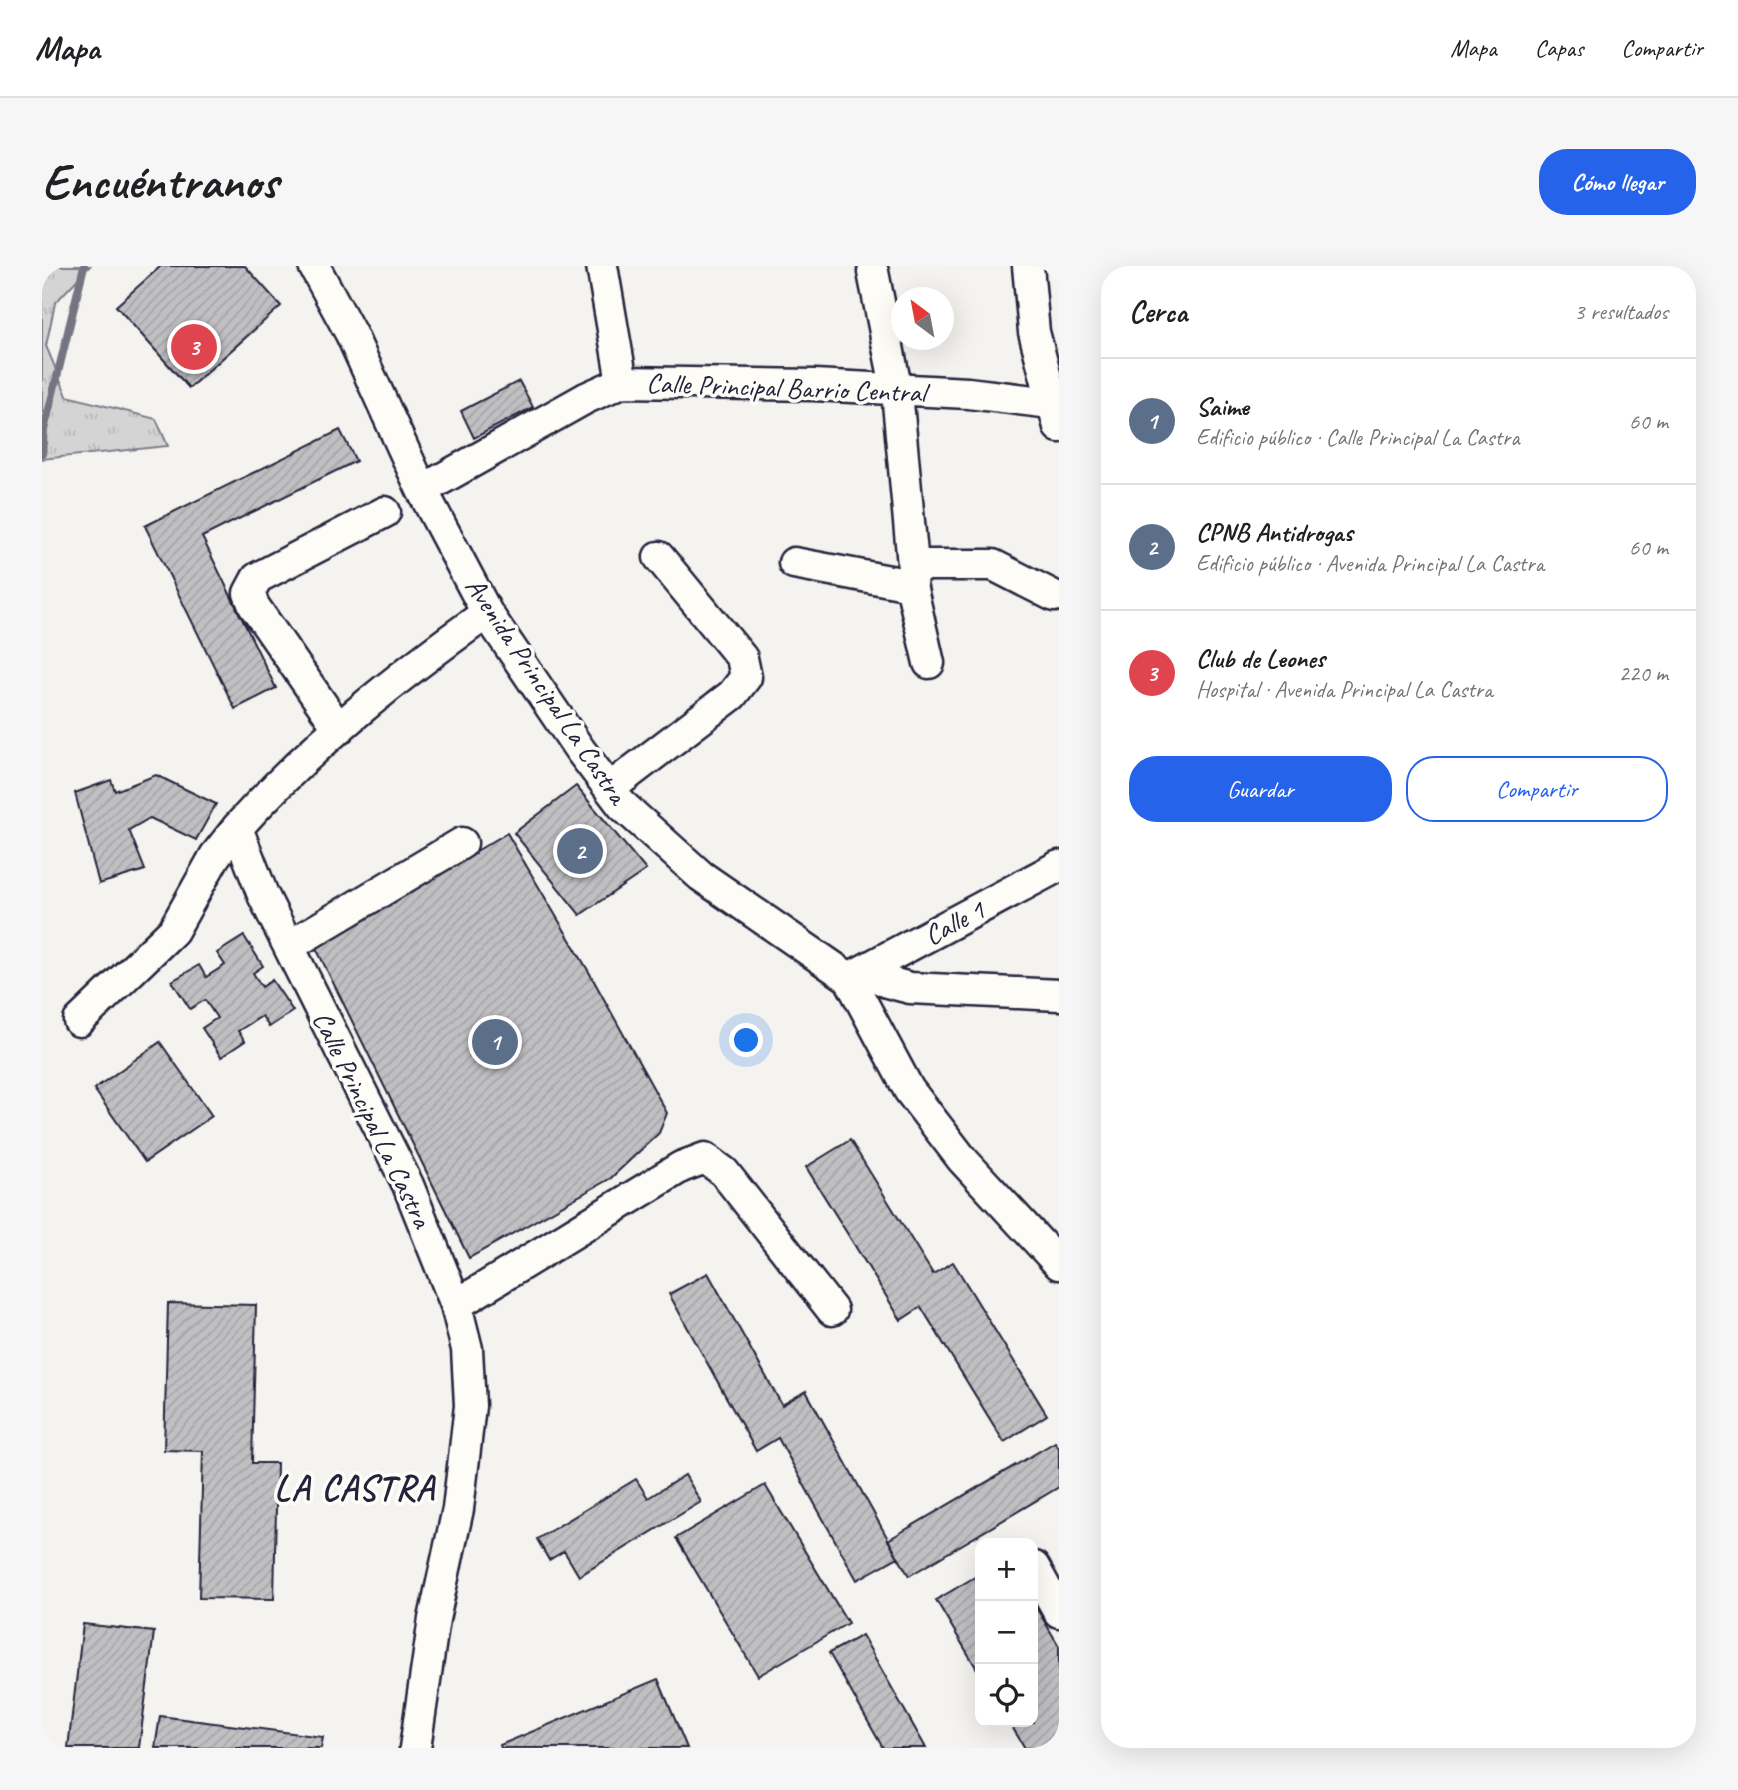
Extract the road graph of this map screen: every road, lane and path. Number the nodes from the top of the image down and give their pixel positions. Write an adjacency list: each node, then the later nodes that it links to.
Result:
1 (314, 266): 8 (street, Avenida Principal La Castra)
2 (602, 266): 5 (street)
3 (1028, 266): 7 (street)
4 (873, 272): 6 (street)
5 (622, 382): 6 (street, Calle Principal Barrio Central); 8 (street, Calle Principal Barrio Central)
6 (897, 391): 7 (street, Calle Principal Barrio Central); 12 (street)
7 (1055, 415)
8 (422, 490): 14 (street, Avenida Principal La Castra)
9 (385, 512): 16 (street)
10 (659, 557): 17 (street)
11 (794, 563): 12 (street)
12 (912, 575): 13 (street); 15 (street)
13 (1057, 600)
14 (487, 613): 16 (street); 17 (street, Avenida Principal La Castra)
15 (929, 663)
16 (339, 729): 18 (street)
17 (610, 788): 22 (street, Avenida Principal La Castra)
18 (237, 828): 21 (street, Calle Principal La Castra); 24 (street)
19 (462, 843): 21 (street)
20 (1059, 866): 22 (street, Calle 1)
21 (289, 946): 26 (street, Calle Principal La Castra)
22 (857, 974): 23 (street); 25 (street, Avenida Principal La Castra)
23 (1059, 995)
24 (79, 1021)
25 (1059, 1264)
26 (456, 1306): 27 (street); 30 (street, Calle Principal La Castra)
27 (832, 1310)
28 (1038, 1574): 29 (street)
29 (1059, 1612)
30 (415, 1748)

